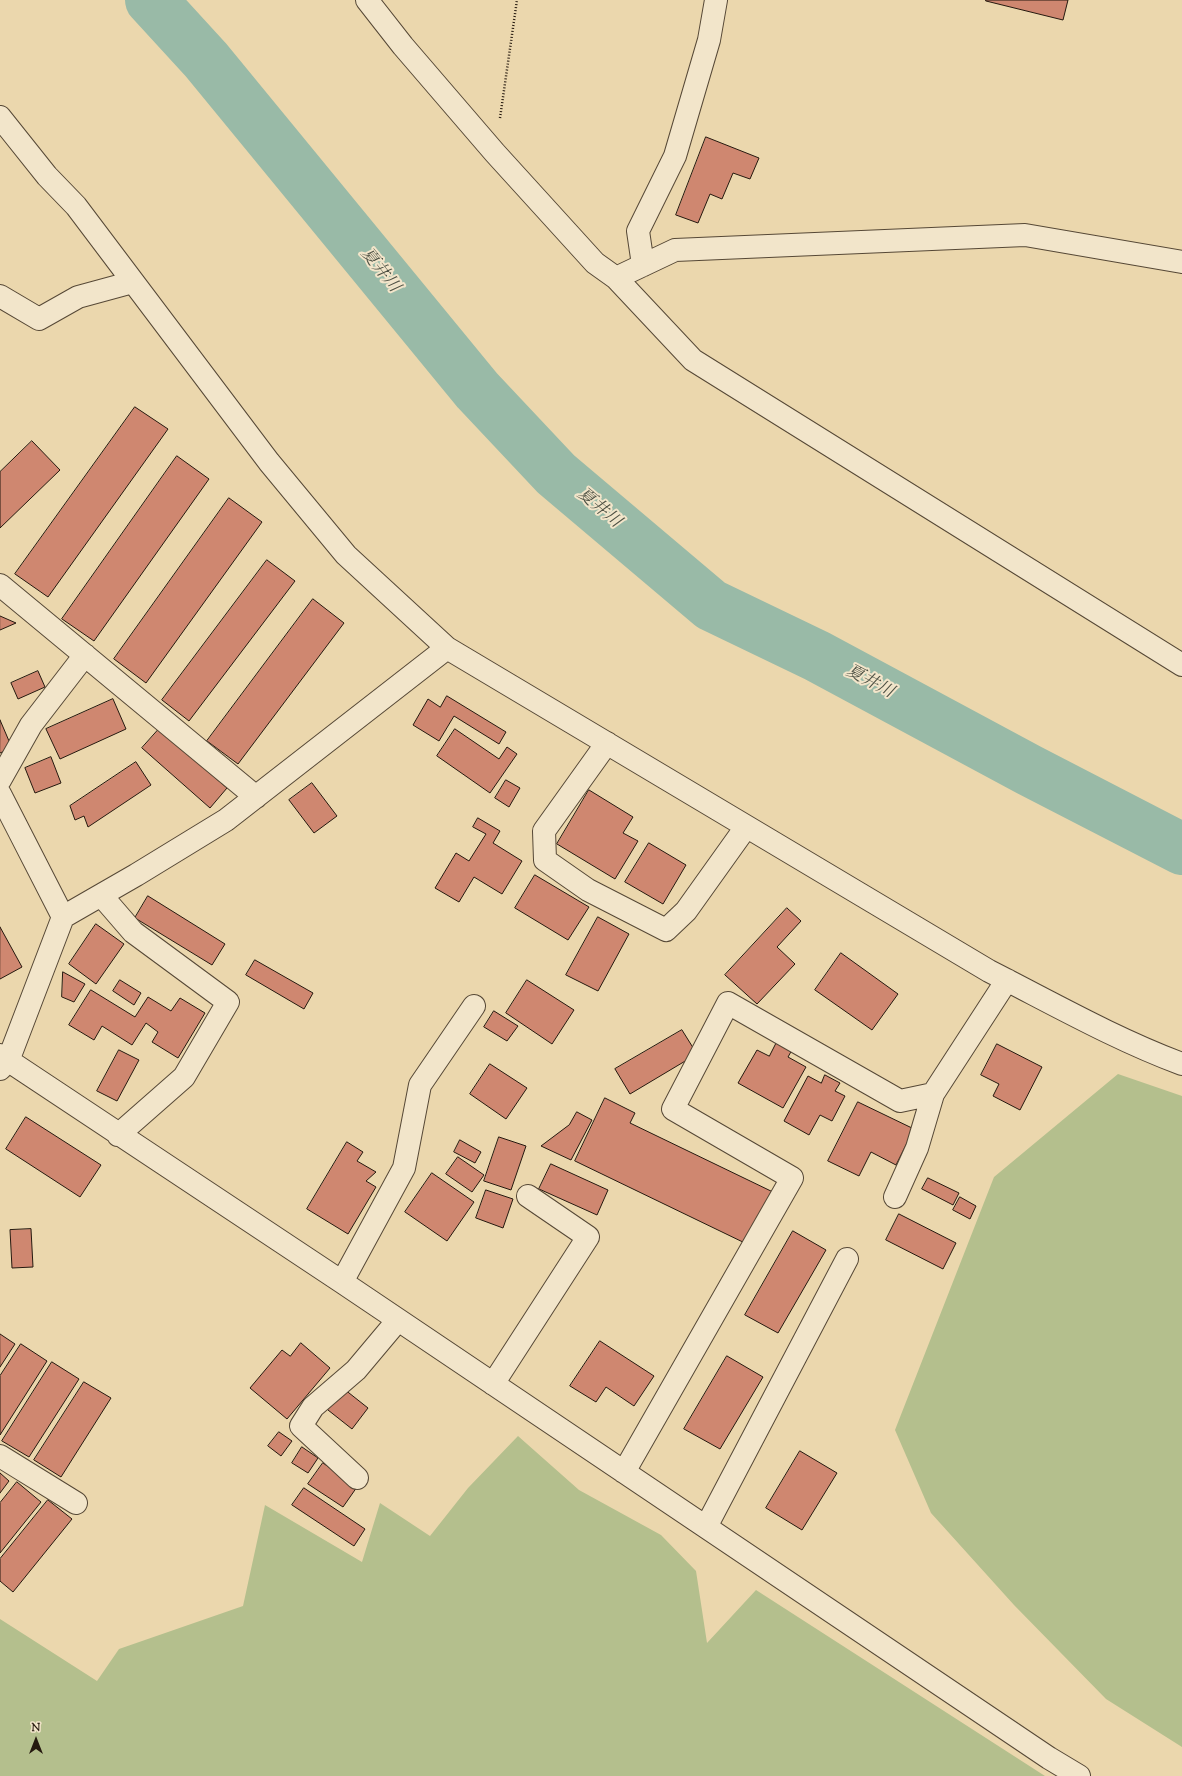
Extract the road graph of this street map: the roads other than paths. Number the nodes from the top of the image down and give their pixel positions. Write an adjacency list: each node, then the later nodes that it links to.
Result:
1 (367, 0): 6 (street)
2 (716, 0): 5 (street)
3 (0, 117): 7 (street)
4 (1182, 262): 5 (street)
5 (643, 265): 6 (street)
6 (616, 278): 12 (street)
7 (133, 282): 8 (street); 10 (street)
8 (0, 296)
9 (0, 585): 11 (street)
10 (447, 648): 13 (street); 16 (street)
11 (85, 655): 14 (street); 16 (street)
12 (1182, 665)
13 (607, 743): 17 (street); 17 (street)
14 (0, 780)
15 (0, 794): 19 (street)
16 (256, 797): 18 (street)
17 (746, 827): 20 (street)
18 (101, 895): 19 (street); 25 (street)
19 (63, 917): 22 (street)
20 (1007, 980): 23 (street); 24 (street)
21 (474, 1006): 29 (street)
22 (2, 1062): 25 (street)
23 (1182, 1064)
24 (933, 1094): 27 (street); 33 (street)
25 (118, 1135): 29 (street)
26 (528, 1196): 31 (street)
27 (895, 1197)
28 (847, 1259): 36 (street)
29 (342, 1282): 30 (street)
30 (398, 1320): 31 (street); 34 (street)
31 (493, 1384): 33 (street)
32 (0, 1456): 35 (street)
33 (624, 1472): 36 (street)
34 (357, 1478)
35 (76, 1504)
36 (706, 1527): 37 (street)
37 (1050, 1767): 38 (street)
38 (1079, 1776)

